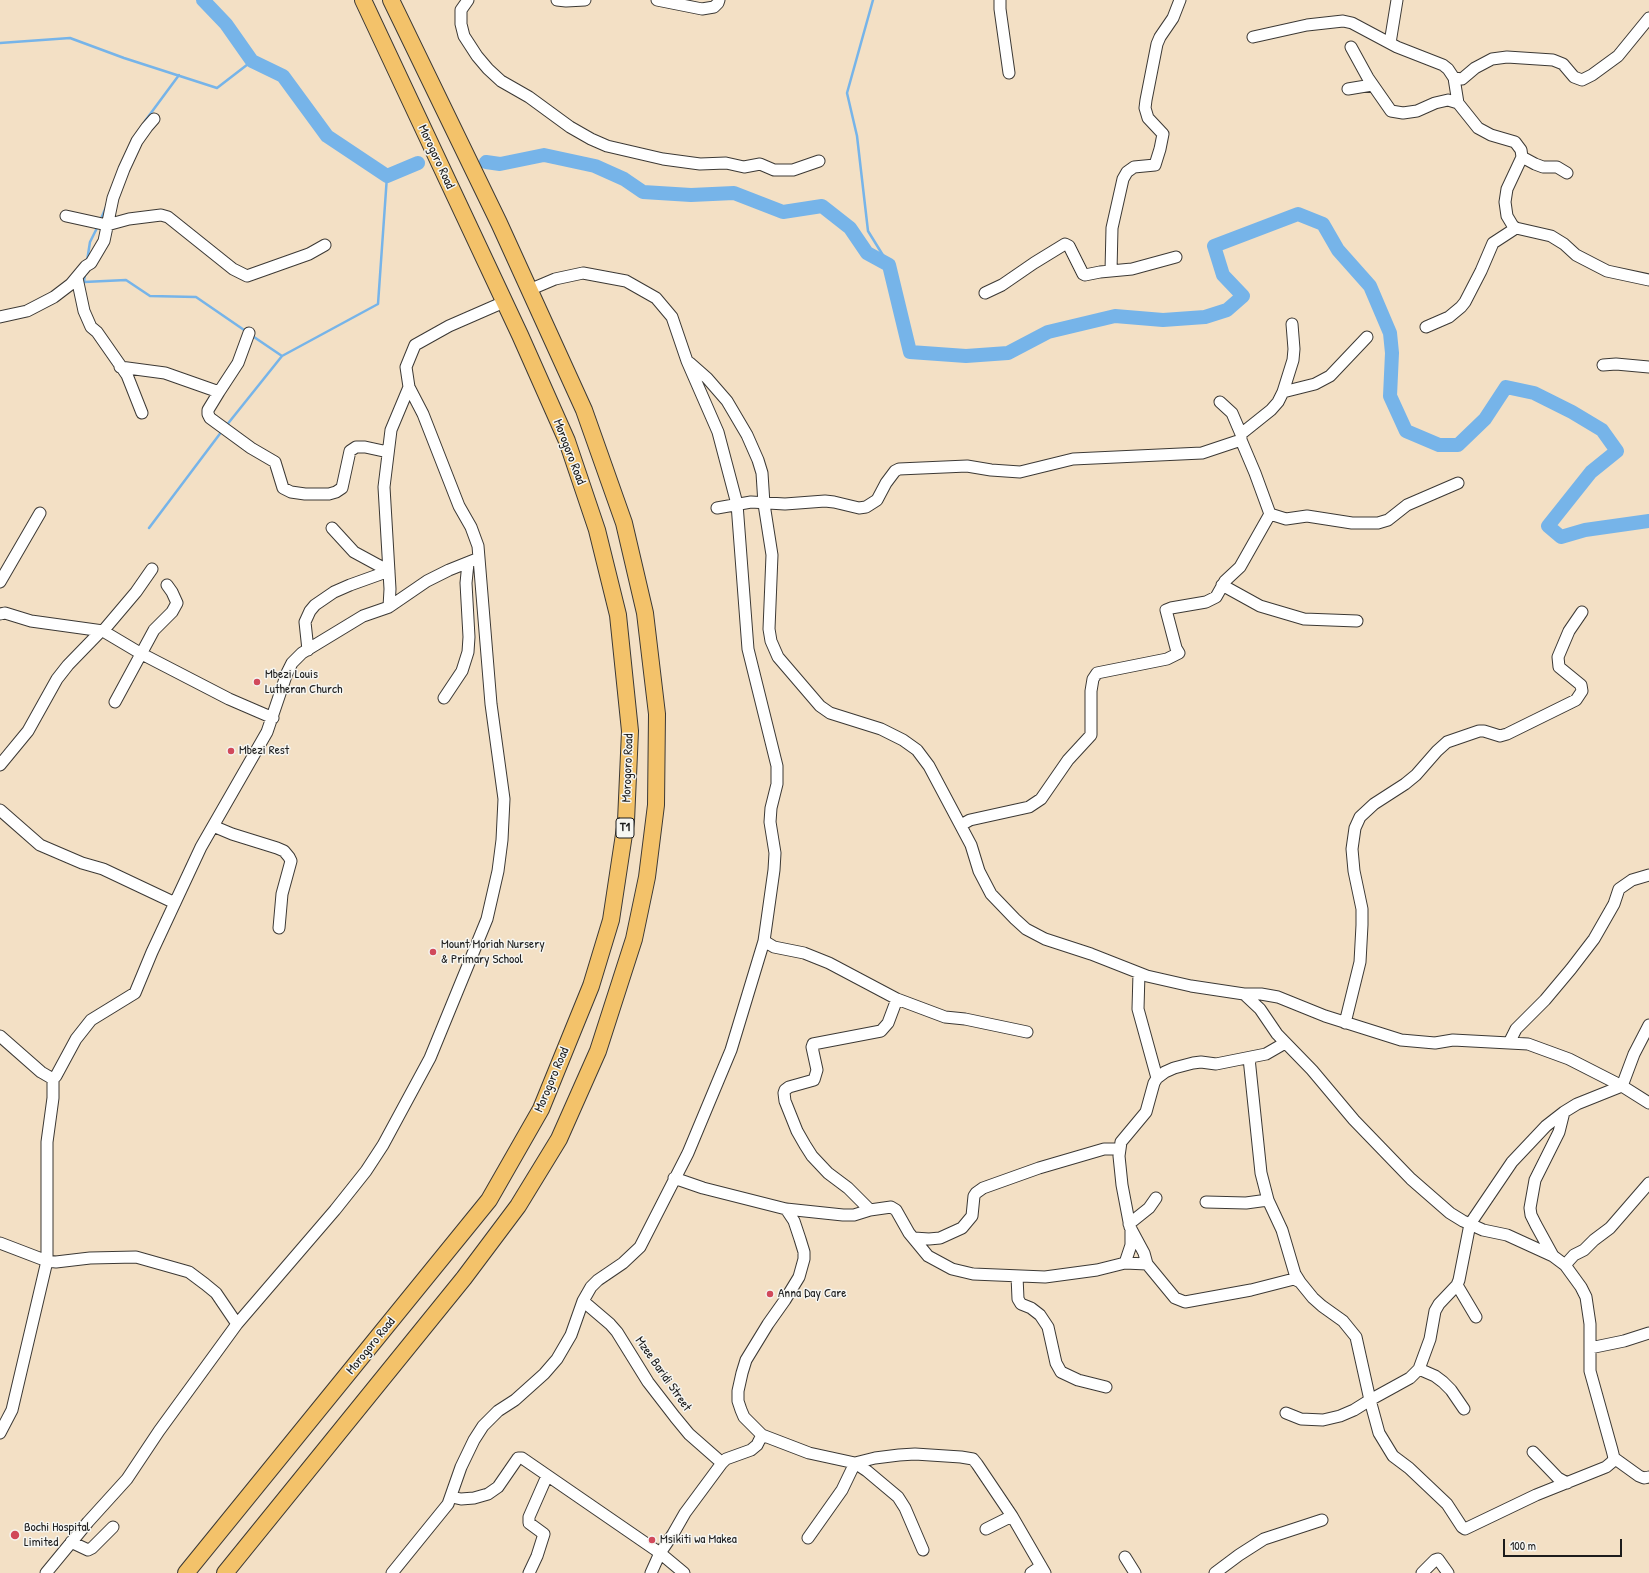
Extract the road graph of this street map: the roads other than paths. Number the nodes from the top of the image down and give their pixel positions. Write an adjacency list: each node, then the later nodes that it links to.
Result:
1 (363, 0): 34 (highway, Morogoro Road / T1)
2 (391, 0): 32 (highway, Morogoro Road / T1)
3 (468, 0): 22 (street)
4 (557, 0): 5 (street)
5 (585, 0)
6 (657, 0): 7 (street)
7 (720, 0)
8 (1000, 0): 15 (street)
9 (1180, 0): 29 (street)
10 (1397, 0): 13 (street)
11 (1649, 18): 16 (street)
12 (1253, 37): 13 (street)
13 (1390, 43): 16 (street)
14 (1351, 47): 17 (street)
15 (1008, 73)
16 (1454, 78): 19 (street)
17 (1372, 85): 18 (street); 19 (street)
18 (1348, 89)
19 (1458, 102): 21 (street)
20 (154, 119): 25 (street)
21 (1522, 157): 23 (street); 26 (street)
22 (819, 161)
23 (1567, 173)
24 (66, 216): 25 (street)
25 (107, 225): 27 (street); 30 (street)
26 (1516, 228): 31 (street); 37 (street)
27 (325, 246)
28 (1176, 256): 29 (street)
29 (1111, 271): 33 (street)
30 (77, 278): 35 (street); 42 (street)
31 (1649, 280)
32 (529, 290): 40 (street); 150 (highway, Morogoro Road / T1)
33 (985, 293)
34 (504, 302): 44 (street); 149 (highway, Morogoro Road / T1)
35 (0, 317)
36 (1292, 324): 46 (street)
37 (1426, 327)
38 (249, 333): 45 (street)
39 (1367, 338): 46 (street)
40 (687, 361): 52 (street); 53 (street)
41 (1603, 366): 43 (street)
42 (120, 367): 45 (street); 48 (street)
43 (1649, 367)
44 (409, 387): 50 (street); 58 (street)
45 (219, 392): 50 (street)
46 (1283, 392): 49 (street)
47 (1220, 402): 49 (street)
48 (142, 412)
49 (1241, 437): 53 (street); 56 (street)
50 (388, 452): 61 (street)
51 (1458, 483): 56 (street)
52 (737, 504): 53 (street); 54 (street); 82 (street)
53 (764, 504): 77 (street)
54 (717, 508)
55 (40, 513): 62 (street)
56 (1270, 514): 64 (street)
57 (332, 528): 61 (street)
58 (479, 558): 59 (street); 120 (street)
59 (468, 563): 65 (street); 72 (street)
60 (152, 568): 69 (street)
61 (389, 571): 65 (street); 70 (street)
62 (0, 582)
63 (167, 585): 71 (street)
64 (1222, 585): 68 (street); 77 (street)
65 (389, 607): 70 (street)
66 (1582, 612): 86 (street)
67 (0, 614): 69 (street)
68 (1357, 621)
69 (102, 631): 71 (street); 75 (street)
70 (308, 650): 74 (street)
71 (140, 653): 73 (street); 74 (street)
72 (444, 698)
73 (115, 702)
74 (273, 718): 78 (street)
75 (0, 765)
76 (0, 810): 80 (street)
77 (961, 825): 83 (street)
78 (213, 826): 80 (street); 81 (street)
79 (1649, 875): 90 (street)
80 (175, 903): 93 (street)
81 (279, 928)
82 (764, 941): 85 (street); 99 (street)
83 (1139, 973): 84 (street); 94 (street)
84 (1244, 994): 86 (street); 91 (street)
85 (897, 999): 88 (street); 105 (street)
86 (1345, 1023): 90 (street)
87 (1649, 1025): 95 (street)
88 (1027, 1032)
89 (0, 1036): 93 (street)
90 (1509, 1043): 95 (street)
91 (1285, 1044): 92 (street); 106 (street)
92 (1249, 1058): 94 (street); 102 (street)
93 (53, 1078): 111 (street)
94 (1157, 1078): 98 (street)
95 (1622, 1086): 96 (street); 97 (street)
96 (1649, 1103)
97 (1564, 1112): 106 (street); 110 (street)
98 (1119, 1149): 107 (street); 108 (street)
99 (674, 1178): 104 (street); 118 (street)
100 (1649, 1183): 114 (street)
101 (1156, 1198): 107 (street)
102 (1268, 1200): 103 (street); 116 (street)
103 (1206, 1202)
104 (786, 1209): 105 (street); 129 (street)
105 (870, 1210): 108 (street)
106 (1470, 1224): 110 (street); 117 (street)
107 (1130, 1226): 112 (street); 113 (street)
108 (914, 1238): 115 (street)
109 (0, 1243): 111 (street)
110 (1553, 1256): 114 (street)
111 (47, 1261): 120 (street); 128 (street)
112 (1125, 1263): 113 (street); 115 (street)
113 (1147, 1264): 116 (street)
114 (1565, 1265): 122 (street)
115 (1017, 1276): 124 (street)
116 (1300, 1282): 125 (street)
117 (1456, 1285): 119 (street); 123 (street)
118 (583, 1301): 132 (street, Mzee Baridi Street); 137 (street)
119 (1476, 1318)
120 (237, 1324): 143 (street)
121 (1649, 1333): 122 (street)
122 (1590, 1348): 131 (street)
123 (1419, 1369): 125 (street); 126 (street)
124 (1106, 1387)
125 (1370, 1400): 127 (street); 136 (street)
126 (1464, 1409)
127 (1286, 1413)
128 (0, 1433)
129 (762, 1435): 132 (street); 133 (street)
130 (1533, 1452): 136 (street)
131 (1614, 1458): 135 (street); 136 (street)
132 (722, 1463): 145 (street)
133 (855, 1463): 138 (street); 142 (street); 144 (street)
134 (547, 1476): 137 (street); 145 (street); 152 (street)
135 (1649, 1478)
136 (1567, 1483)
137 (452, 1497): 151 (street)
138 (1012, 1516): 141 (street); 147 (street)
139 (1322, 1520): 157 (street)
140 (113, 1527): 143 (street)
141 (986, 1529)
142 (808, 1538)
143 (71, 1542): 148 (street)
144 (923, 1550)
145 (660, 1553): 153 (street); 154 (street)
146 (1125, 1557): 156 (street)
147 (1043, 1570): 155 (street)
148 (46, 1573)
149 (186, 1573)
150 (225, 1573)
151 (392, 1573)
152 (529, 1573)
153 (651, 1573)
154 (684, 1573)
155 (1031, 1573)
156 (1135, 1573)
157 (1215, 1573)
158 (1422, 1573): 159 (street)
159 (1448, 1573)

